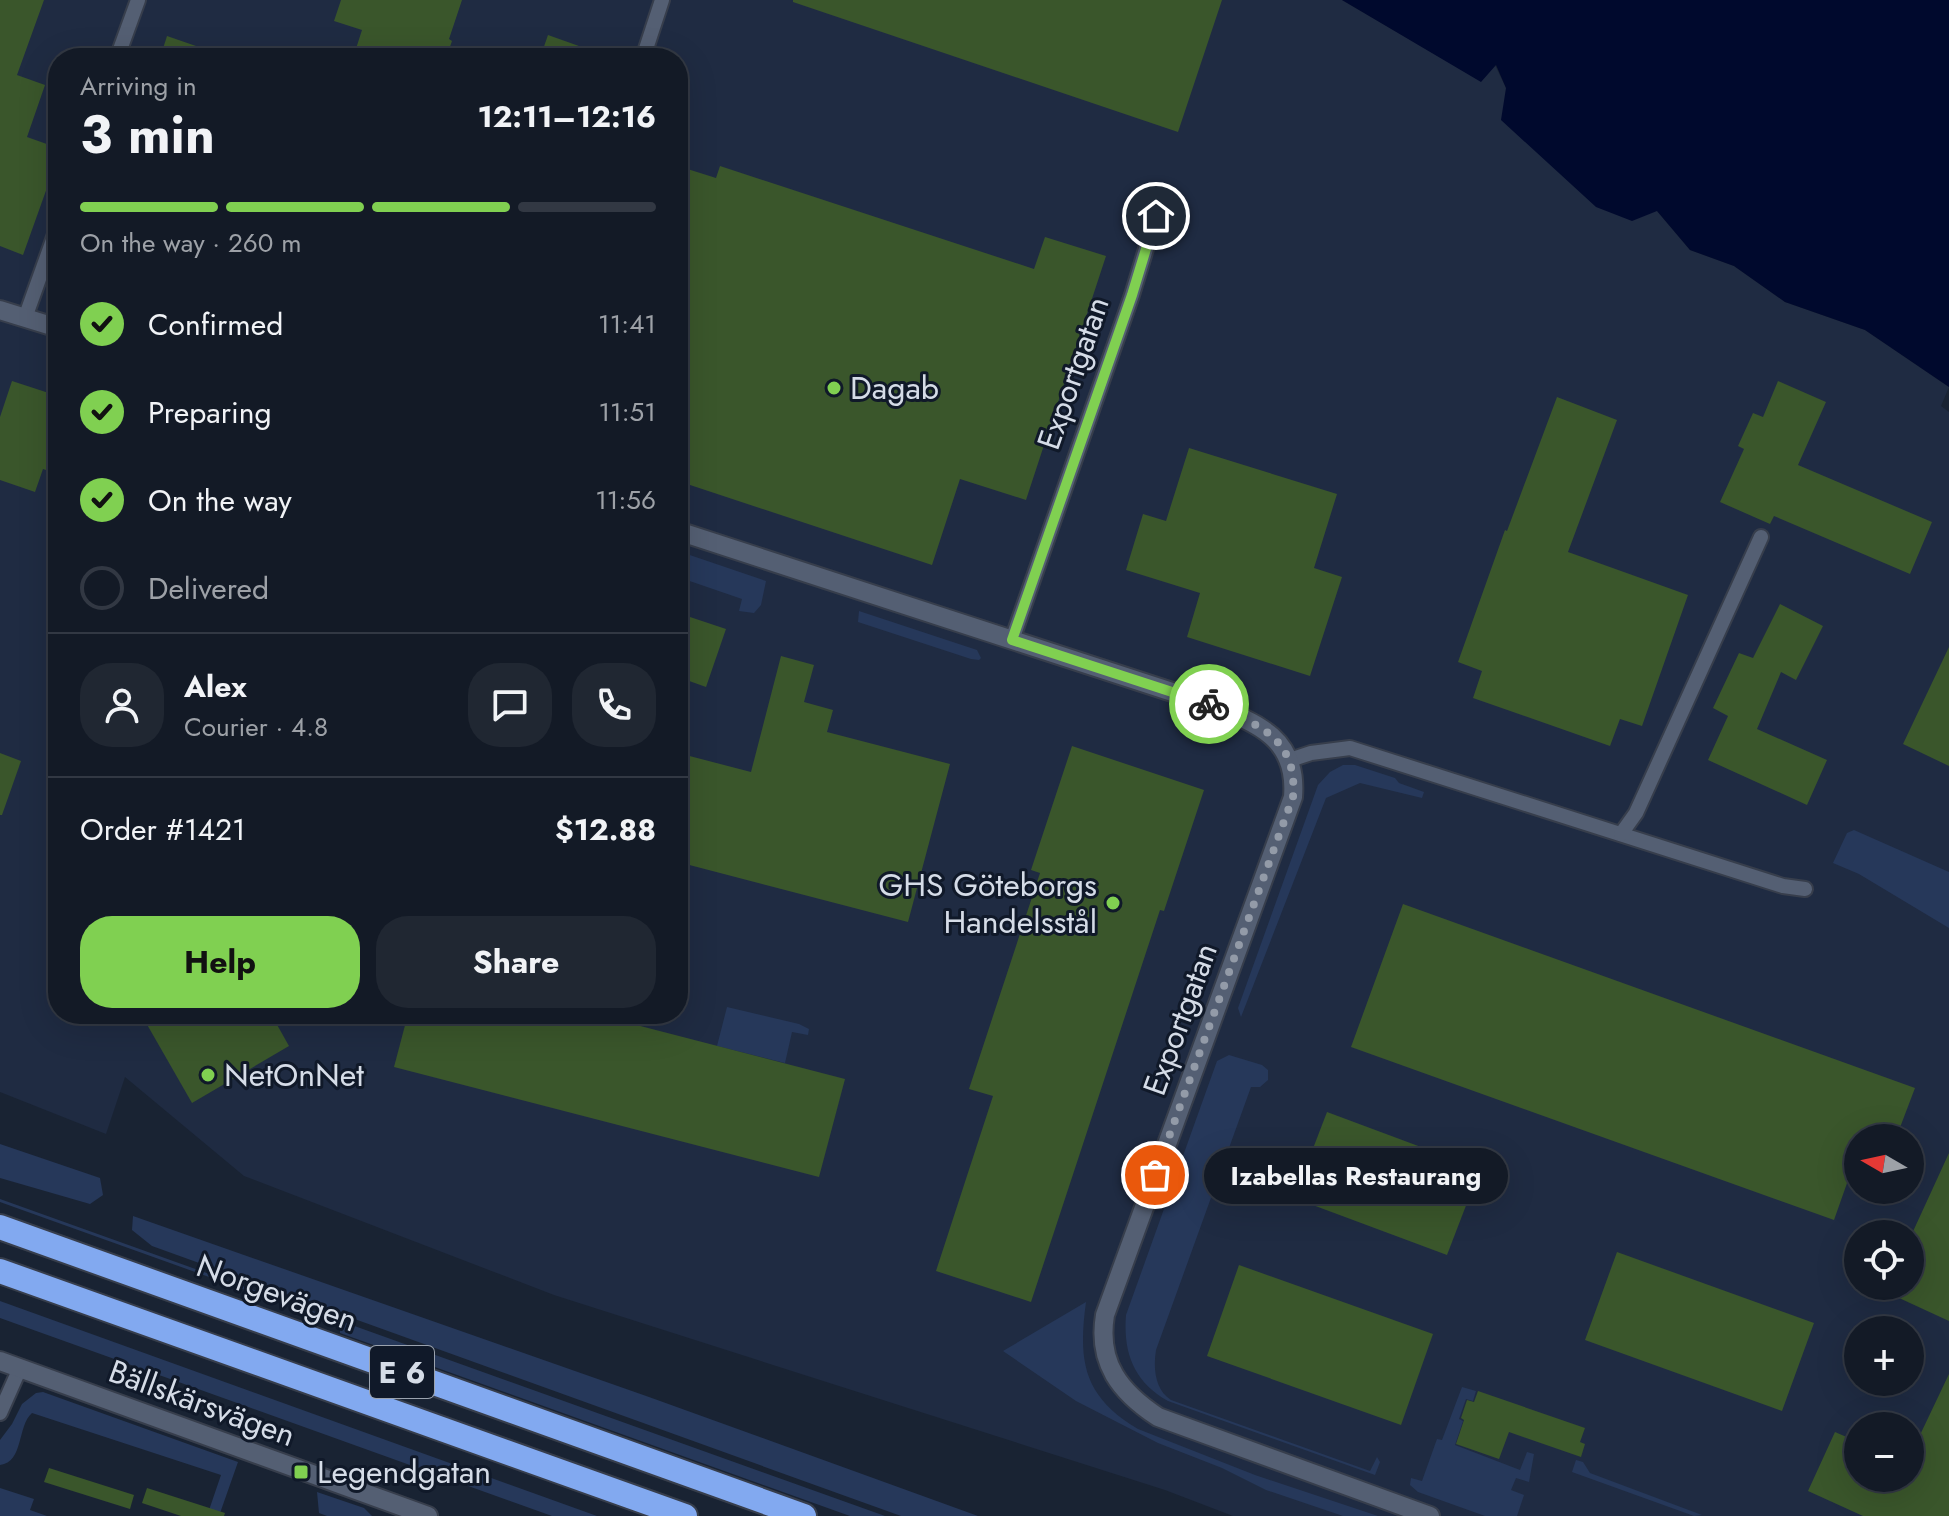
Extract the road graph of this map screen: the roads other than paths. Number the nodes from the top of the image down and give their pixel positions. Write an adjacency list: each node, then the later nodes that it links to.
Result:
1 (138, 0): 3 (street)
2 (662, 0): 4 (street)
3 (121, 48)
4 (646, 48)
5 (1156, 216): 12 (street, Exportgatan)
6 (48, 254): 8 (street)
7 (0, 310): 8 (street)
8 (25, 318): 9 (street)
9 (48, 325)
10 (688, 534): 12 (street)
11 (1761, 537): 14 (street)
12 (1012, 640): 13 (street)
13 (1290, 760): 14 (street); 25 (street, Exportgatan)
14 (1621, 834): 15 (street)
15 (1805, 889)
16 (0, 1227): 24 (highway, Norgevägen / E 6)
17 (0, 1271): 23 (highway, E 6)
18 (0, 1361): 19 (street, Bällskärsvägen)
19 (20, 1368): 20 (street); 21 (street, Bällskärsvägen)
20 (0, 1413)
21 (392, 1510): 22 (street, Bällskärsvägen)
22 (428, 1516)
23 (685, 1516)
24 (804, 1516)
25 (1430, 1516)

